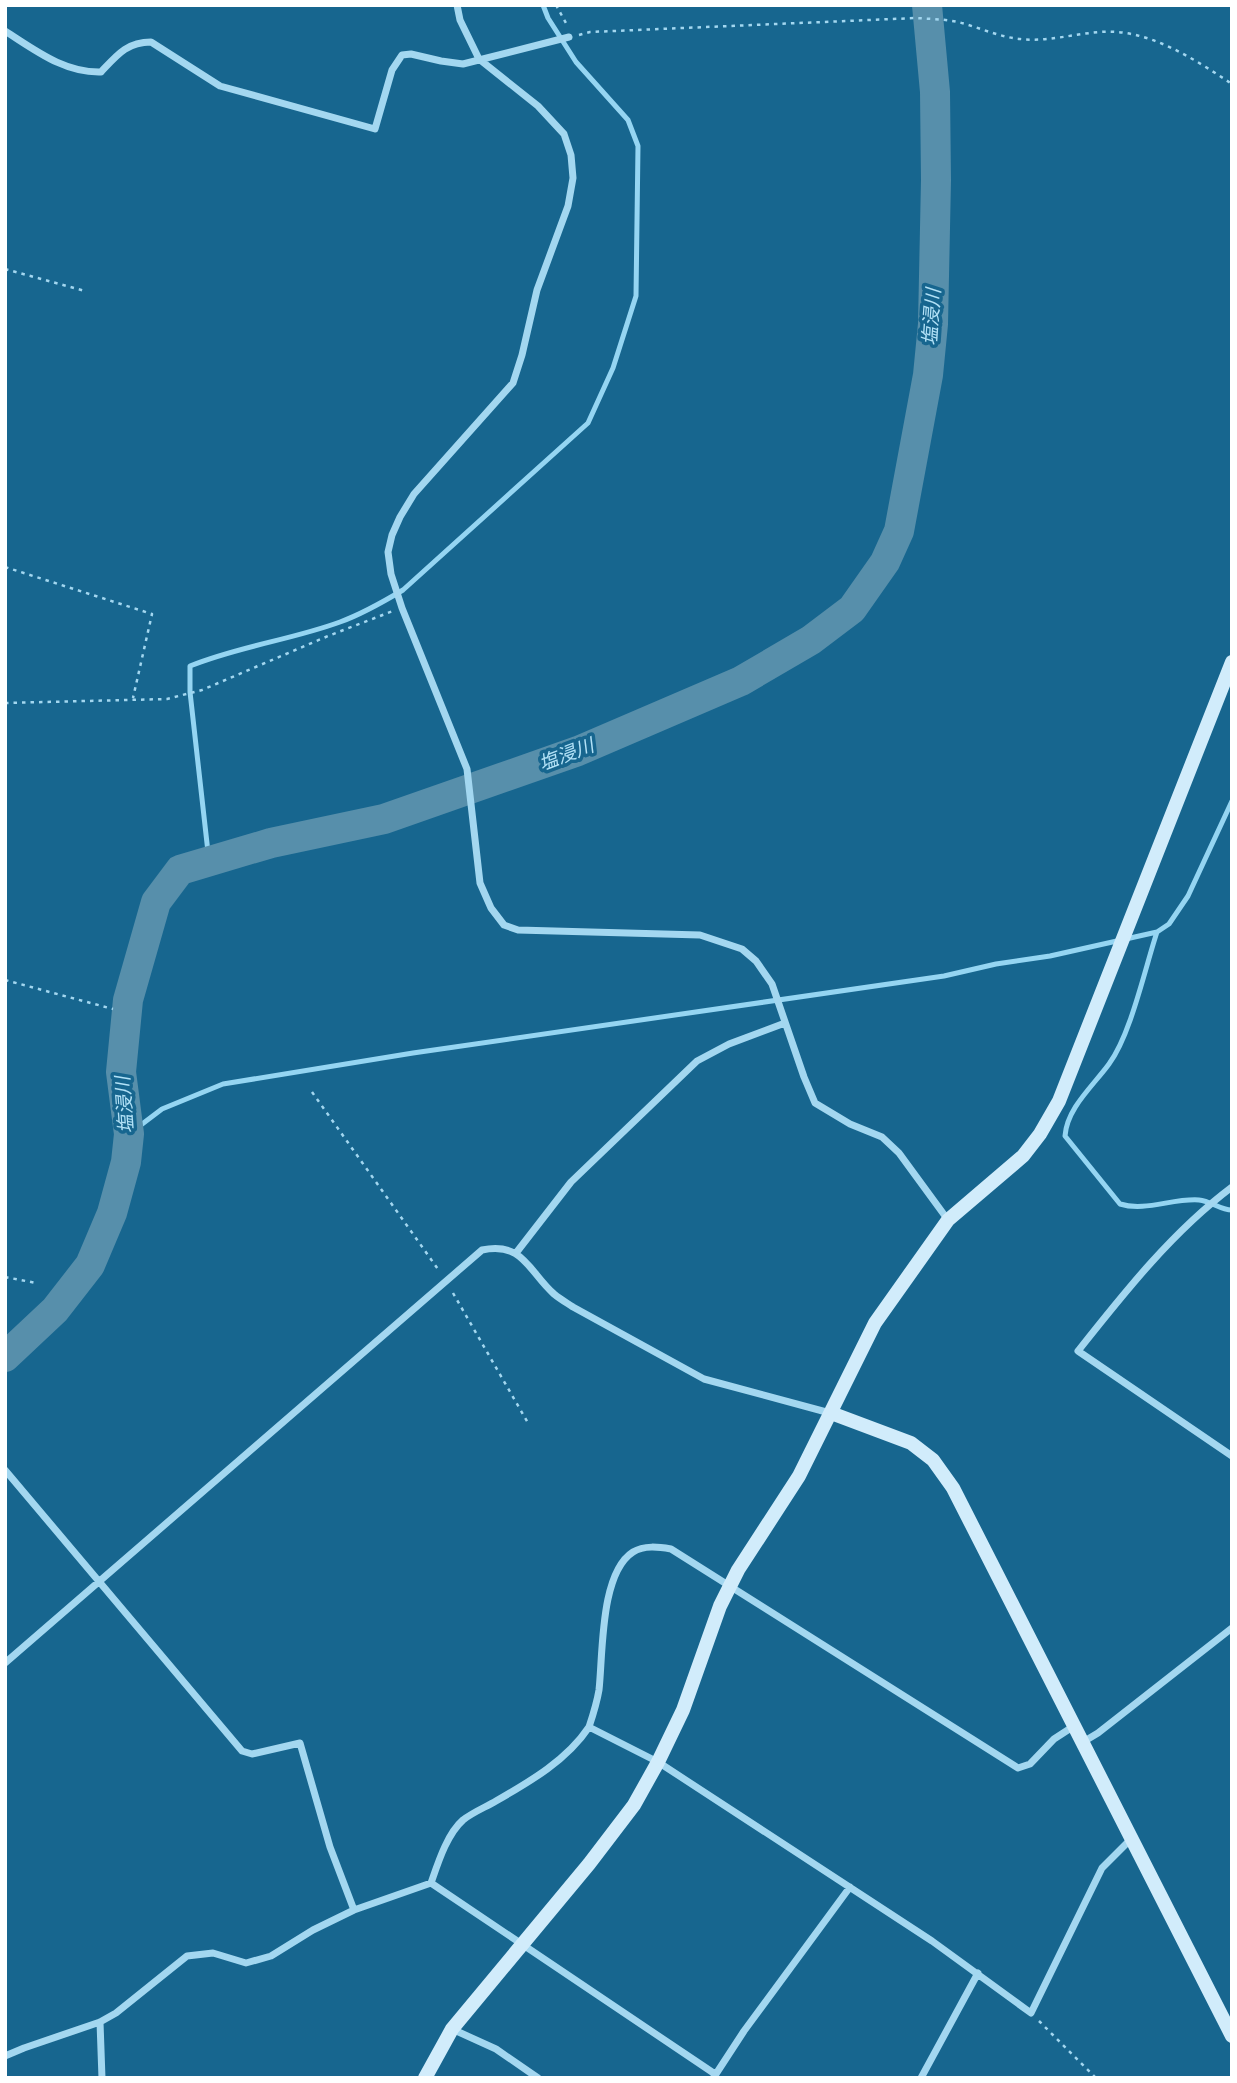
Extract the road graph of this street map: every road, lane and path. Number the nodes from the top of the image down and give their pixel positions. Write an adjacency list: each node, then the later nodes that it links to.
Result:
1 (457, 5): 5 (street)
2 (556, 5): 4 (path)
3 (5, 31): 5 (street)
4 (571, 36): 5 (street); 6 (path)
5 (479, 59): 10 (street)
6 (1232, 84)
7 (5, 269): 8 (path)
8 (85, 291)
9 (5, 567): 12 (path)
10 (402, 607): 12 (path); 16 (street)
11 (1232, 662): 19 (street)
12 (133, 698): 13 (path)
13 (5, 703)
14 (5, 980): 15 (path)
15 (113, 1009)
16 (785, 1023): 19 (street); 20 (street)
17 (312, 1092): 22 (path)
18 (1232, 1187): 26 (street)
19 (948, 1220): 24 (street)
20 (516, 1253): 22 (street); 24 (street)
21 (5, 1277): 23 (path)
22 (446, 1281): 25 (path); 28 (street)
23 (36, 1283)
24 (831, 1413): 29 (street); 32 (street)
25 (528, 1423)
26 (1232, 1456)
27 (5, 1470): 28 (street)
28 (98, 1583): 31 (street); 39 (street)
29 (730, 1585): 32 (street); 33 (street); 35 (street)
30 (1232, 1628): 34 (street)
31 (5, 1663)
32 (1074, 1726): 34 (street)
33 (589, 1727): 35 (street); 37 (street)
34 (1083, 1742): 36 (street)
35 (658, 1762): 38 (street); 40 (street)
36 (1131, 1839): 42 (street); 45 (street)
37 (431, 1883): 39 (street); 40 (street)
38 (850, 1887): 41 (street); 47 (street)
39 (354, 1910): 43 (street)
40 (523, 1945): 44 (street); 47 (street)
41 (978, 1973): 42 (street); 51 (street)
42 (1031, 2013): 52 (path)
43 (100, 2021): 46 (street); 48 (street)
44 (452, 2029): 49 (street); 50 (street)
45 (1232, 2036)
46 (5, 2056)
47 (714, 2076)
48 (102, 2078)
49 (425, 2078)
50 (538, 2078)
51 (921, 2078)
52 (1096, 2078)

